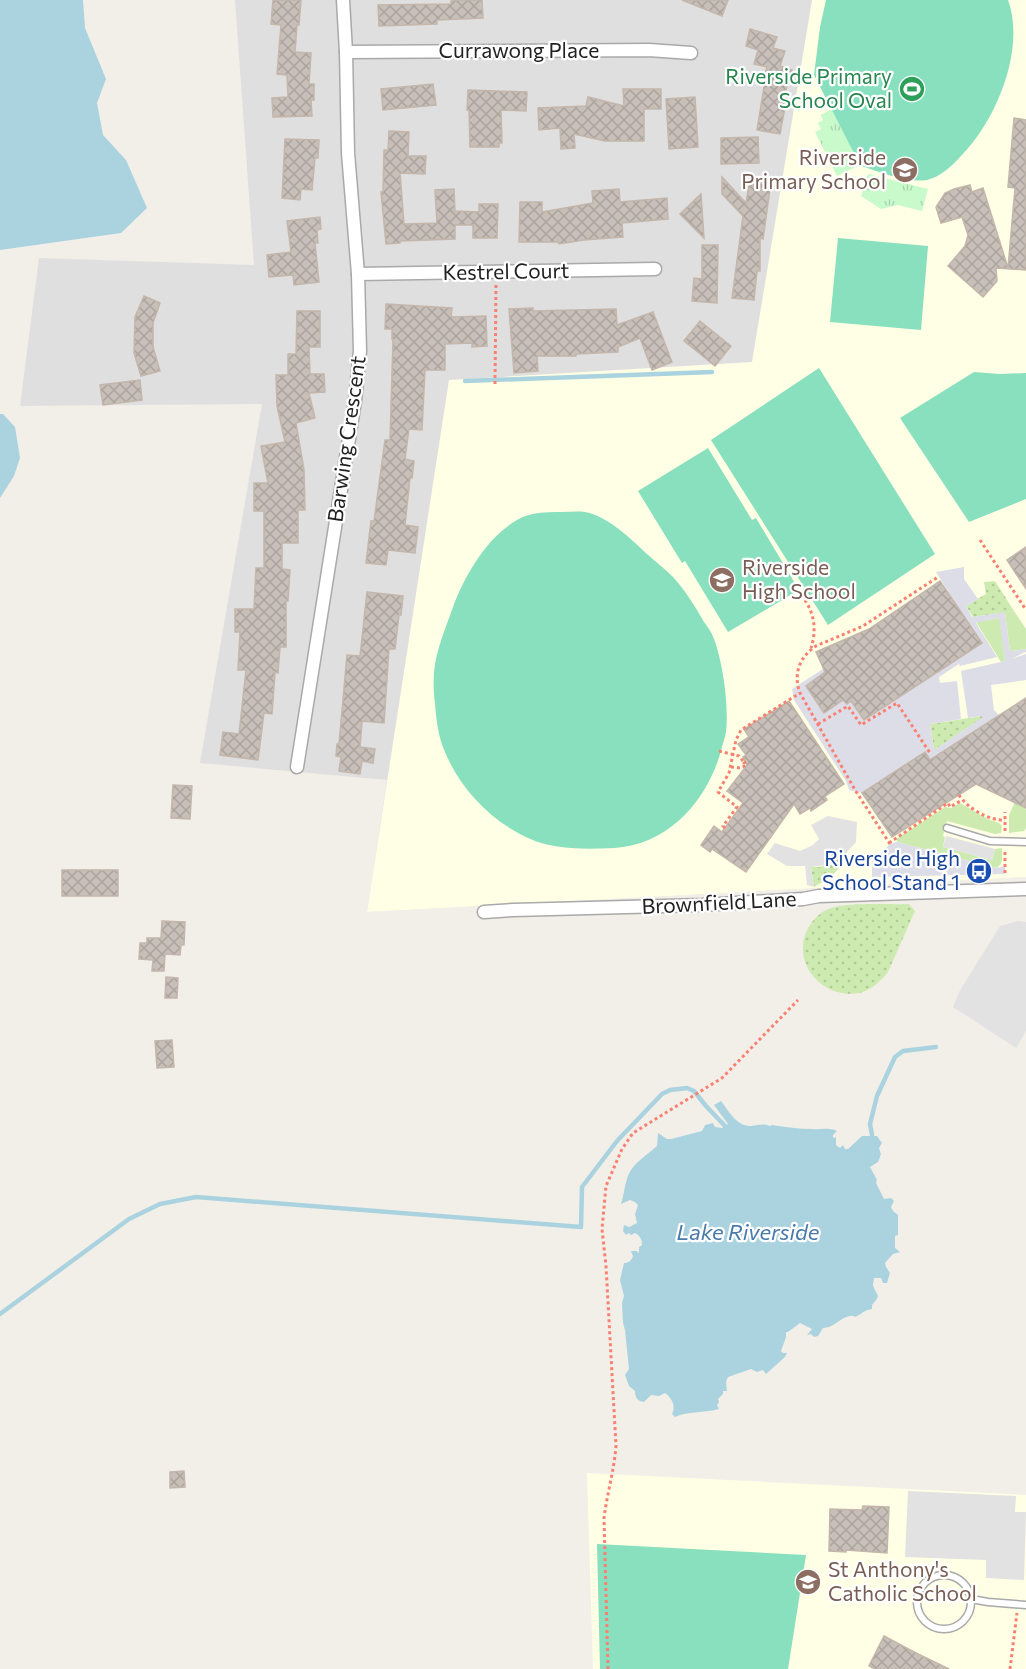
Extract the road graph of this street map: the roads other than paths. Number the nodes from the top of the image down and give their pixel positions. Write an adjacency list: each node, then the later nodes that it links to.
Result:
1 (343, 0): 2 (street, Barwing Crescent)
2 (346, 52): 3 (street, Currawong Place); 5 (street, Barwing Crescent)
3 (691, 53)
4 (655, 269): 5 (street, Kestrel Court)
5 (358, 274): 6 (street, Barwing Crescent)
6 (297, 767)
7 (947, 828): 8 (lane)
8 (1026, 842)
9 (1026, 889): 10 (street, Brownfield Lane)
10 (484, 912)
11 (971, 1599): 11 (lane); 12 (lane)
12 (1026, 1605)

